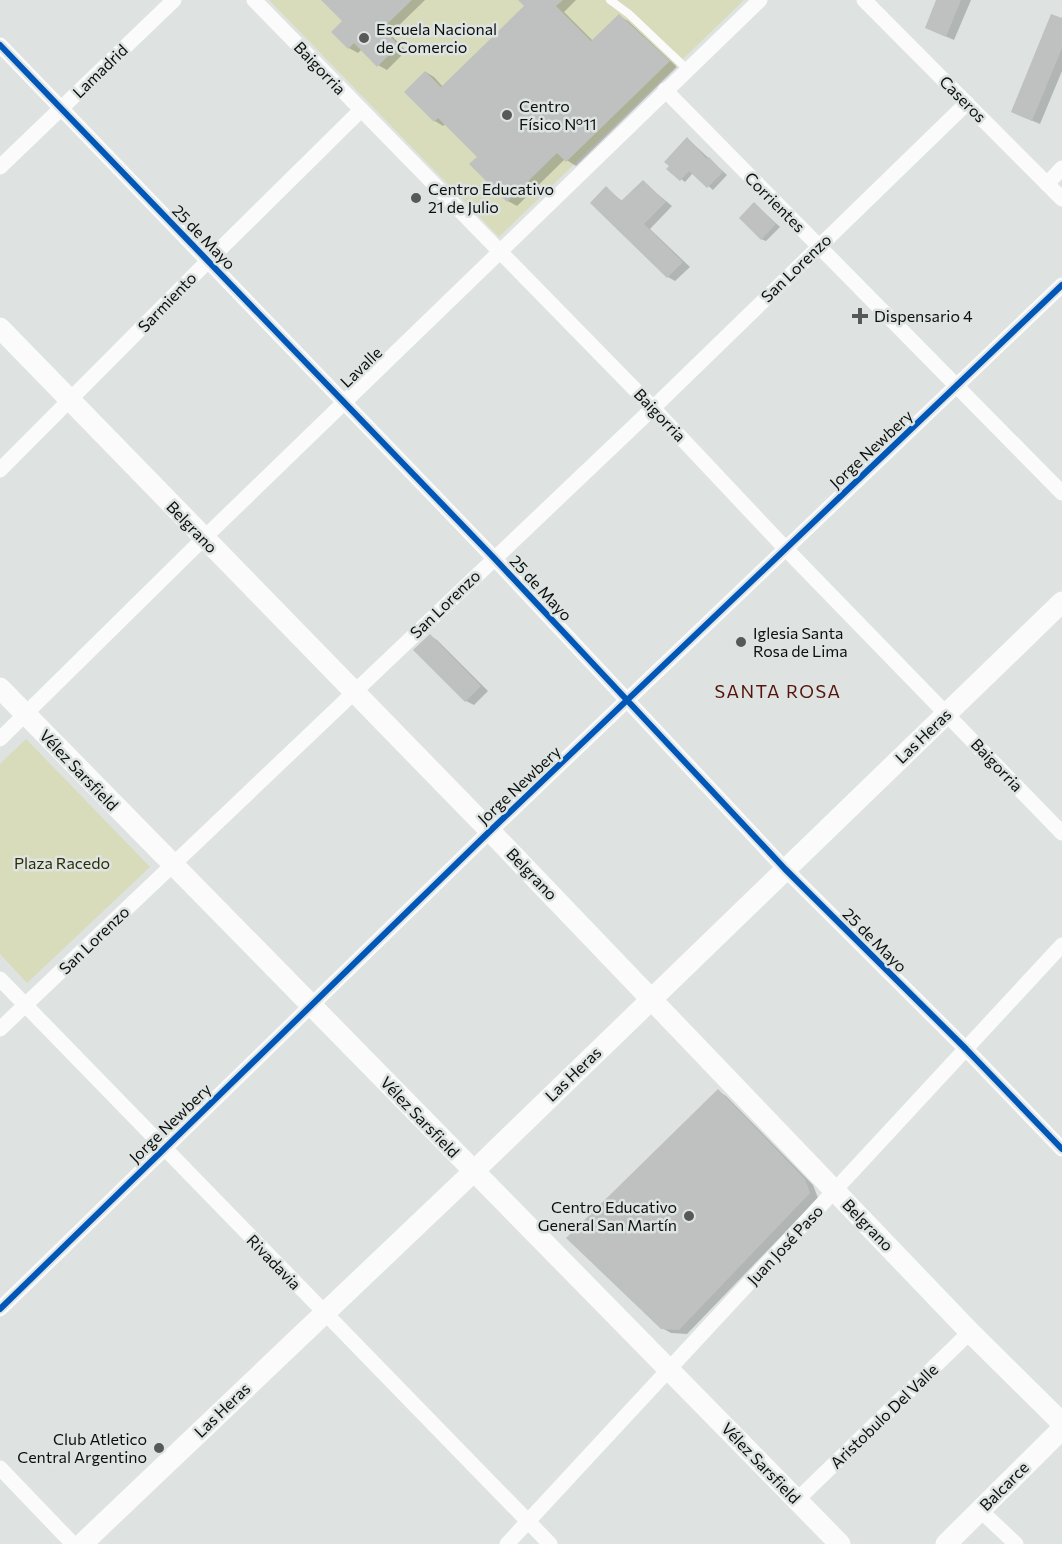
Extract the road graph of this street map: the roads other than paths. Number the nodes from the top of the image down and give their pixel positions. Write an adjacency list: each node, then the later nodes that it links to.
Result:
1 (174, 0): 10 (street, Lamadrid)
2 (254, 0): 11 (street, Baigorria)
3 (610, 0): 7 (lane)
4 (760, 0): 7 (street, Lavalle)
5 (864, 0): 9 (street, Caseros)
6 (0, 45): 10 (street, 25 de Mayo)
7 (687, 69): 8 (street, Lavalle)
8 (665, 90): 16 (street, Corrientes); 17 (street, Lavalle)
9 (967, 103): 14 (street, Caseros); 16 (street, San Lorenzo)
10 (61, 108): 12 (street, Lamadrid); 18 (street, 25 de Mayo)
11 (362, 110): 17 (street, Baigorria); 18 (street, Sarmiento)
12 (0, 167)
13 (1062, 168): 14 (street)
14 (1047, 184): 15 (street, Caseros)
15 (1062, 199)
16 (819, 245): 21 (street, Corrientes); 24 (street, San Lorenzo)
17 (500, 251): 23 (street, Lavalle); 24 (street, Baigorria)
18 (208, 261): 22 (street, Sarmiento); 23 (street, 25 de Mayo)
19 (1062, 285): 21 (street, Jorge Newbery)
20 (0, 328): 22 (main road, Belgrano)
21 (957, 386): 26 (street, Corrientes); 28 (street, Jorge Newbery)
22 (70, 401): 25 (street, Sarmiento); 27 (main road, Belgrano)
23 (344, 403): 27 (street, Lavalle); 29 (street, 25 de Mayo)
24 (653, 408): 28 (street, Baigorria); 29 (street, San Lorenzo)
25 (0, 470)
26 (1062, 493)
27 (203, 539): 32 (main road, Belgrano); 35 (street, Lavalle)
28 (785, 548): 33 (street, Jorge Newbery); 34 (street, Baigorria)
29 (494, 558): 32 (street, San Lorenzo); 33 (street, 25 de Mayo)
30 (1062, 602): 34 (main road, Las Heras)
31 (0, 688): 35 (main road, Vélez Sarsfield)
32 (354, 692): 37 (main road, Belgrano); 39 (street, San Lorenzo)
33 (628, 700): 37 (street, Jorge Newbery); 40 (street, 25 de Mayo)
34 (947, 713): 38 (street, Baigorria); 40 (main road, Las Heras)
35 (25, 714): 36 (street, Lavalle); 39 (main road, Vélez Sarsfield)
36 (0, 739)
37 (490, 831): 43 (main road, Belgrano); 45 (street, Jorge Newbery)
38 (1062, 833)
39 (172, 865): 44 (street, San Lorenzo); 45 (main road, Vélez Sarsfield)
40 (785, 868): 43 (main road, Las Heras); 47 (street, 25 de Mayo)
41 (1062, 945): 47 (street, Juan José Paso)
42 (0, 979): 44 (street, Rivadavia)
43 (651, 998): 50 (main road, Las Heras); 51 (main road, Belgrano)
44 (26, 1005): 46 (street, San Lorenzo); 48 (street, Rivadavia)
45 (311, 1005): 48 (street, Jorge Newbery); 50 (main road, Vélez Sarsfield)
46 (0, 1029)
47 (966, 1049): 49 (street, 25 de Mayo); 51 (street, Juan José Paso)
48 (164, 1147): 52 (street, Jorge Newbery); 53 (street, Rivadavia)
49 (1062, 1149)
50 (473, 1172): 53 (main road, Las Heras); 55 (main road, Vélez Sarsfield)
51 (836, 1191): 54 (main road, Belgrano); 55 (street, Juan José Paso)
52 (0, 1309)
53 (323, 1313): 61 (street, Rivadavia); 63 (main road, Las Heras)
54 (970, 1332): 56 (main road, Belgrano); 59 (street, Aristobulo Del Valle)
55 (669, 1370): 59 (main road, Vélez Sarsfield); 61 (street, Juan José Paso)
56 (1062, 1423)
57 (1062, 1429): 60 (main road, Balcarce)
58 (0, 1468): 62 (street)
59 (797, 1500): 66 (main road, Vélez Sarsfield)
60 (980, 1510): 67 (main road, Balcarce); 68 (street)
61 (528, 1522): 64 (street, Juan José Paso); 65 (street, Rivadavia)
62 (73, 1544)
63 (82, 1544)
64 (507, 1544)
65 (550, 1544)
66 (840, 1544)
67 (946, 1544)
68 (1016, 1544)

